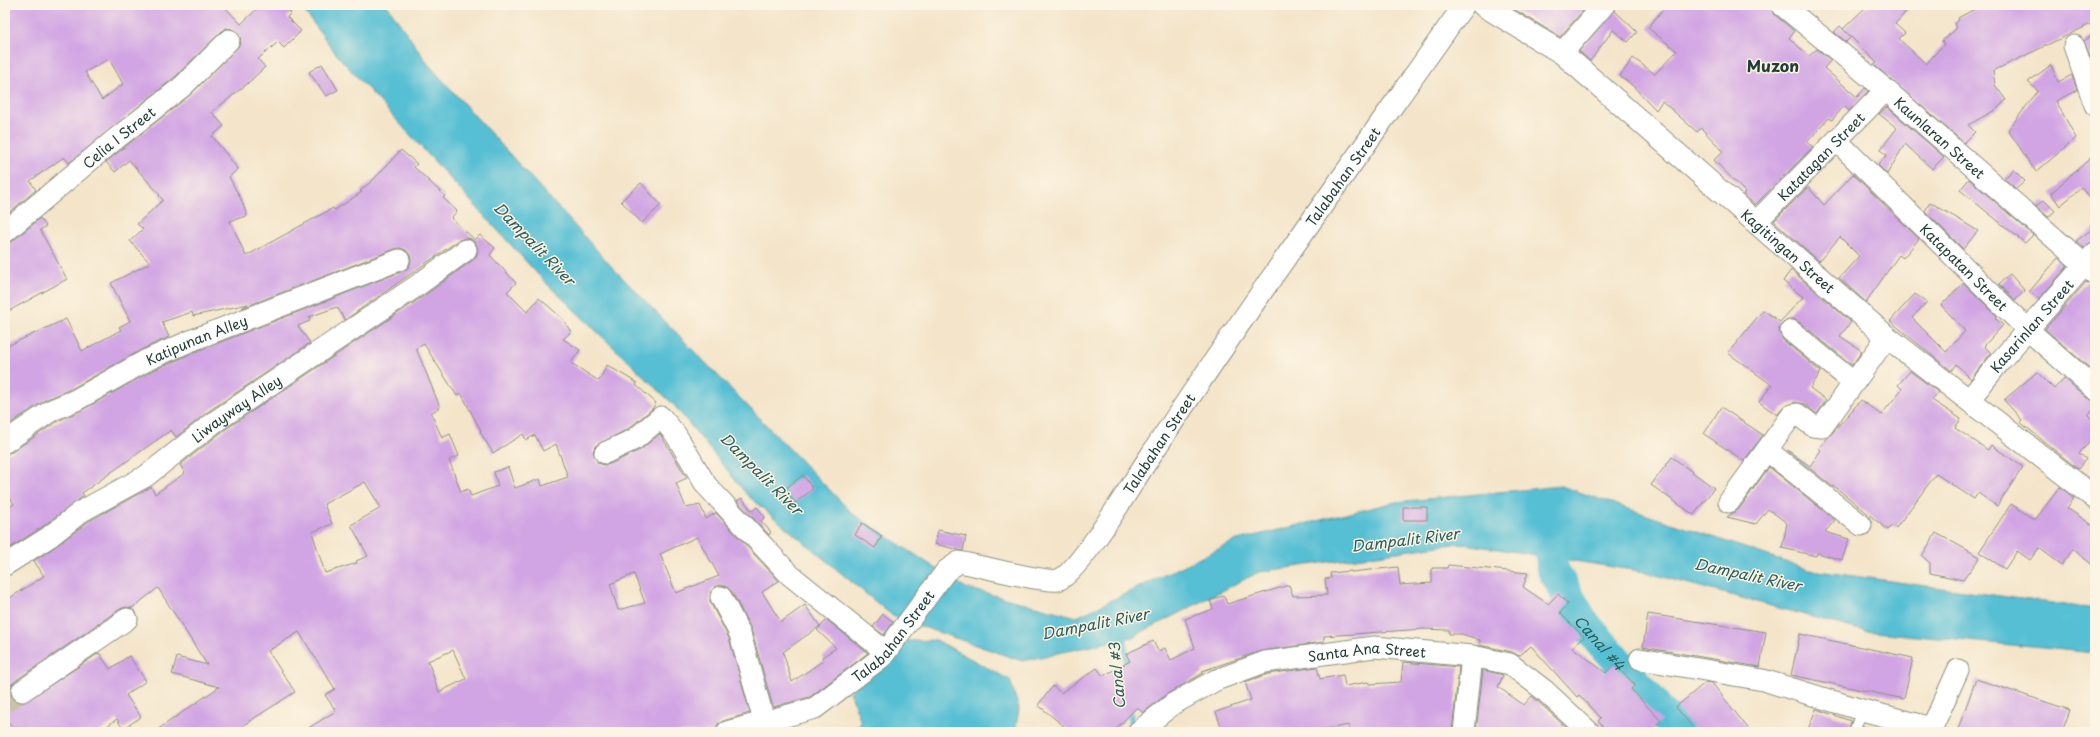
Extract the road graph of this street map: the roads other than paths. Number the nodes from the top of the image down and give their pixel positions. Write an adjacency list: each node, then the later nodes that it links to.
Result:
1 (1464, 5): 31 (street, Talabahan Street)
2 (1483, 5): 7 (street, Kagitingan Street)
3 (1604, 5): 7 (street)
4 (1782, 5): 8 (street, Kaunlaran Street)
5 (229, 40): 12 (street, Celia I Street)
6 (2074, 46): 9 (street)
7 (1562, 53): 11 (street, Kagitingan Street)
8 (1886, 90): 10 (street, Katatagan Street); 15 (street, Kaunlaran Street)
9 (2095, 105)
10 (1837, 141): 11 (street, Katatagan Street); 16 (street, Katapatan Street)
11 (1756, 222): 18 (street, Kagitingan Street)
12 (5, 232)
13 (466, 250): 28 (street, Liwayway Alley)
14 (399, 260): 22 (street, Katipunan Alley)
15 (2092, 264): 16 (street, Kasarinlan Street)
16 (2028, 330): 20 (street, Katapatan Street); 21 (street, Kasarinlan Street)
17 (1791, 331): 19 (street)
18 (1887, 337): 19 (street); 21 (street, Kagitingan Street)
19 (1853, 382): 23 (street)
20 (2095, 389)
21 (1969, 400): 25 (street, Kagitingan Street)
22 (5, 442)
23 (1768, 451): 26 (street); 27 (street)
24 (605, 453): 31 (street)
25 (2095, 498)
26 (1729, 502)
27 (1861, 525)
28 (5, 565)
29 (721, 597): 37 (street)
30 (128, 619): 35 (street)
31 (886, 652): 37 (street, Talabahan Street)
32 (1472, 656): 40 (street, Santa Ana Street); 41 (street); 42 (street, Santa Ana Street)
33 (1640, 659): 36 (street)
34 (1958, 670): 38 (street)
35 (22, 691)
36 (1862, 710): 38 (street); 43 (lane)
37 (760, 728): 39 (street, Talabahan Street)
38 (1931, 730)
39 (727, 732)
40 (1138, 732)
41 (1464, 732)
42 (1589, 732)
43 (1854, 732)

